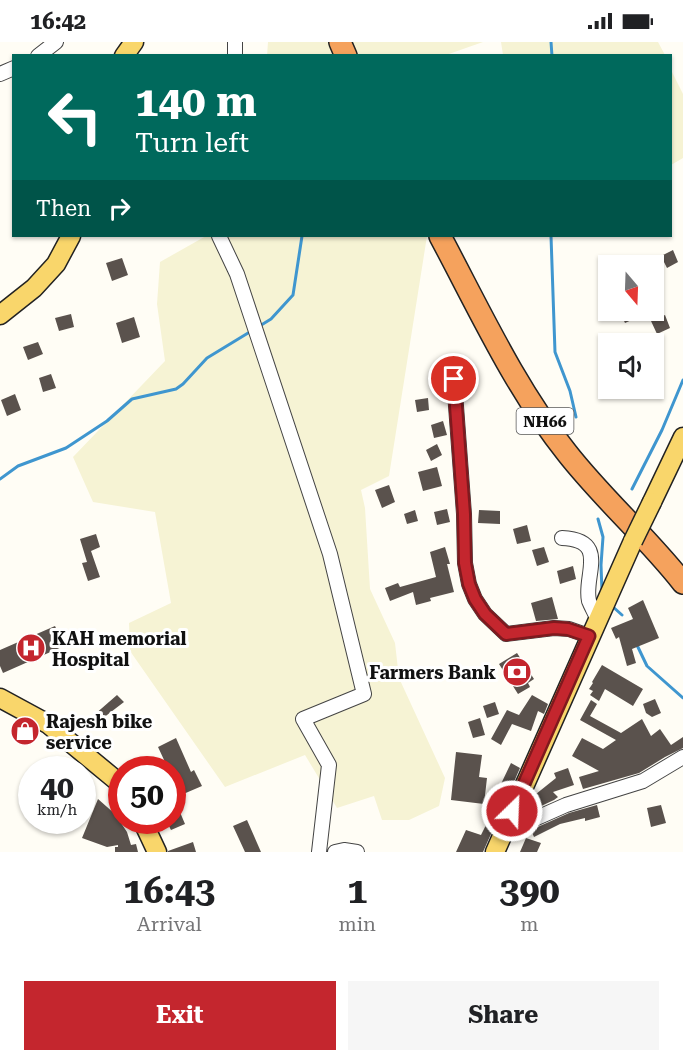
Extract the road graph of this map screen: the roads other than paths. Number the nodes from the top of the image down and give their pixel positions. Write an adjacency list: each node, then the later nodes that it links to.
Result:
1 (56, 42): 2 (street)
2 (41, 54)
3 (70, 237): 6 (main road)
4 (219, 237): 19 (street)
5 (441, 237): 10 (highway, NH66)
6 (0, 315)
7 (454, 379): 12 (street)
8 (683, 437): 11 (main road, bridge)
9 (562, 538): 11 (street)
10 (683, 584)
11 (598, 617): 12 (main road)
12 (589, 636): 16 (main road)
13 (0, 698): 15 (main road)
14 (683, 757): 16 (street)
15 (108, 774)
16 (503, 833): 22 (main road)
17 (149, 834): 18 (main road)
18 (157, 852)
19 (319, 852)
20 (335, 852): 21 (street)
21 (357, 852)
22 (495, 852)

